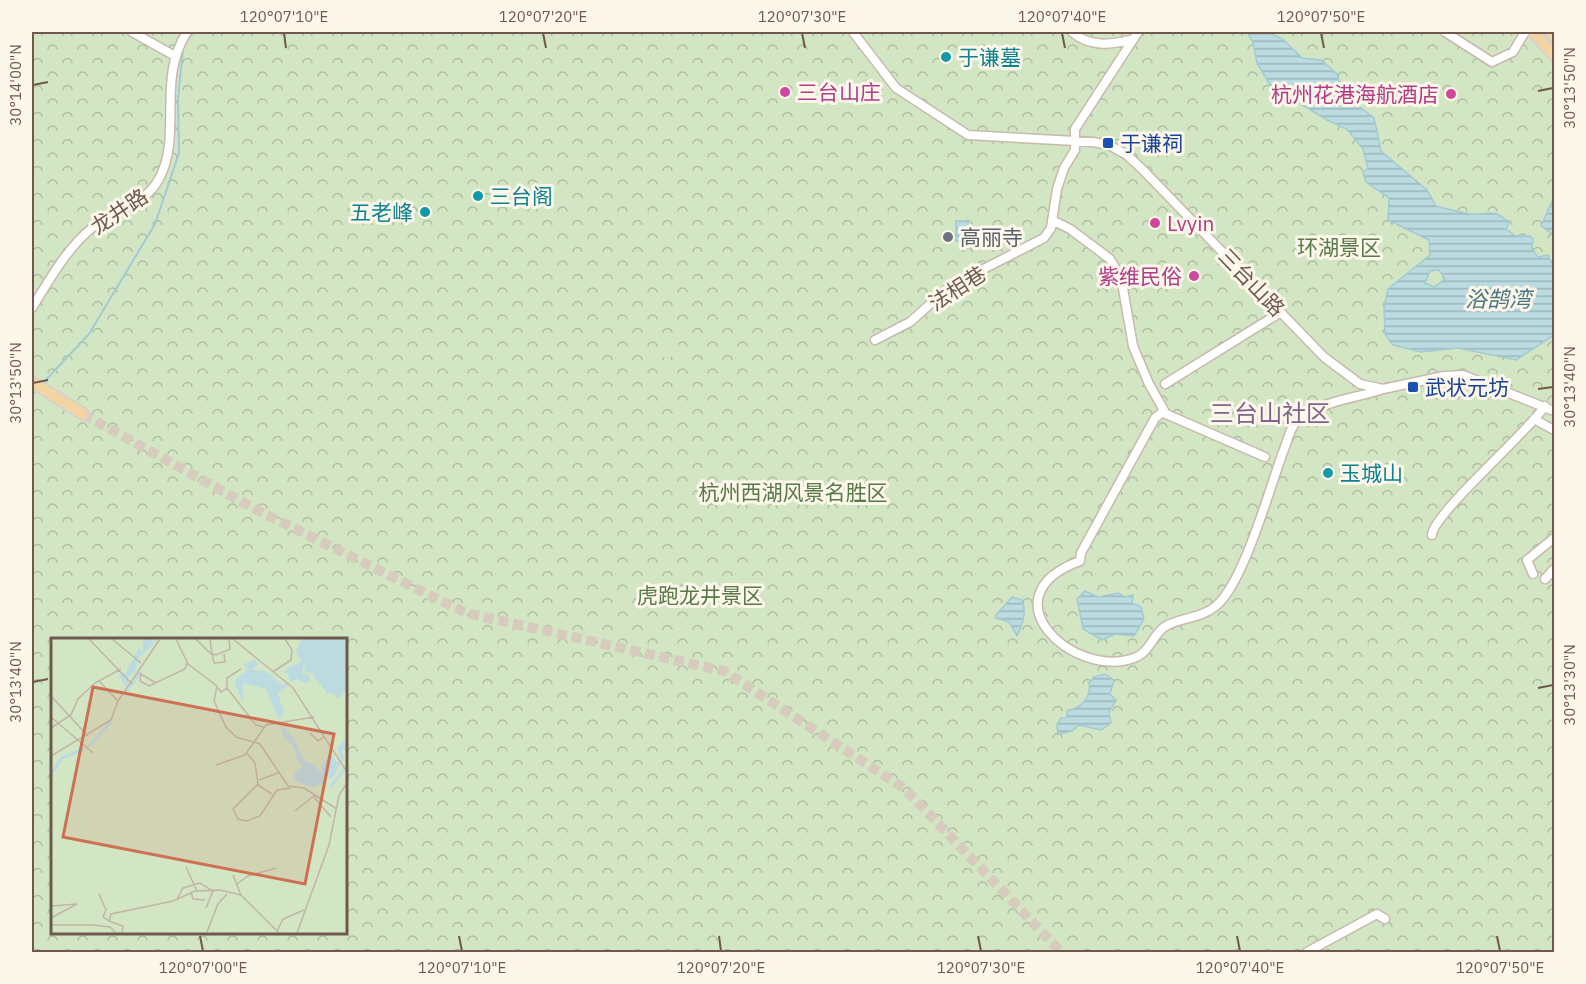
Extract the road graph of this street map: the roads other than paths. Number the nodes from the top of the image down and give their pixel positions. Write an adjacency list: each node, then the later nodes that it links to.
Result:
1 (132, 32): 13 (street)
2 (187, 32): 13 (street, 龙井路)
3 (853, 32): 14 (street, 三台山路)
4 (1072, 32): 11 (street)
5 (1138, 32): 11 (street, 法相巷)
6 (1445, 32): 7 (street)
7 (1525, 32)
8 (1533, 32): 12 (main road)
9 (1550, 32): 10 (main road)
10 (1554, 36)
11 (1130, 40): 14 (street, 法相巷)
12 (1554, 55)
13 (175, 56): 16 (street, 龙井路)
14 (1075, 140): 15 (street, 法相巷); 17 (street, 三台山路)
15 (1052, 220): 18 (street, 法相巷); 23 (street)
16 (32, 308)
17 (1281, 312): 19 (street); 21 (street, 三台山路)
18 (875, 340)
19 (1165, 384)
20 (37, 386): 25 (main road)
21 (1383, 389): 22 (street, 三台山路); 23 (street)
22 (1545, 406): 24 (street, 三台山路); 26 (street)
23 (1164, 411): 28 (street)
24 (1554, 411)
25 (83, 414)
26 (1534, 419): 27 (street); 29 (street)
27 (1554, 430)
28 (1265, 457)
29 (1432, 535)
30 (1554, 538): 32 (street)
31 (1554, 569): 33 (street)
32 (1533, 574)
33 (1545, 579)
34 (1385, 919): 35 (street)
35 (1307, 952)

